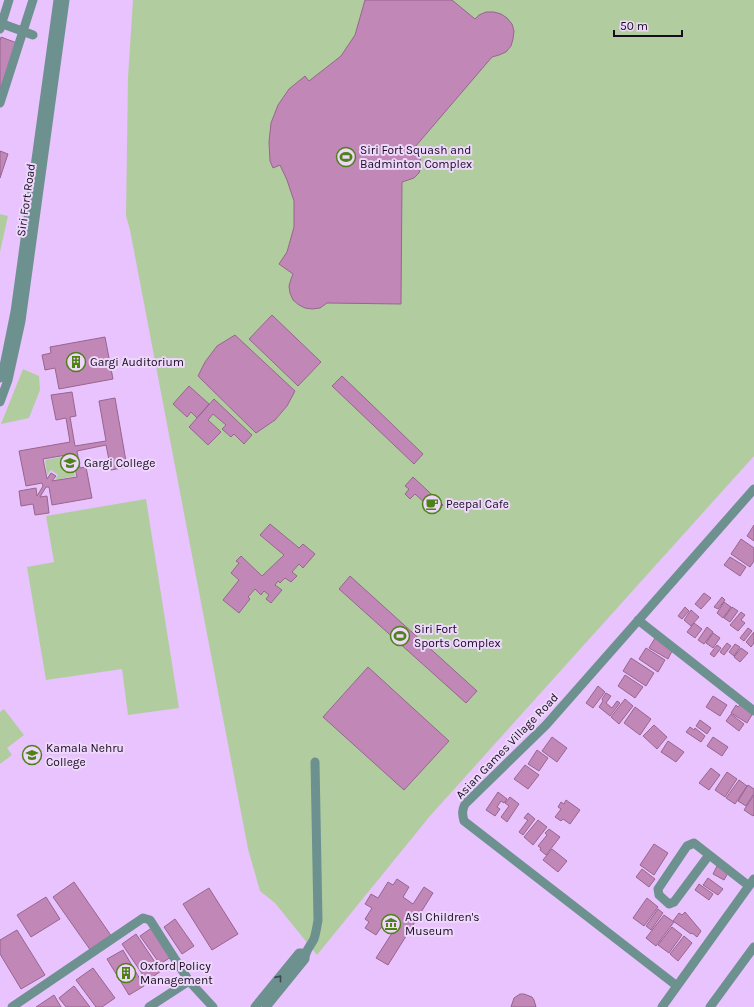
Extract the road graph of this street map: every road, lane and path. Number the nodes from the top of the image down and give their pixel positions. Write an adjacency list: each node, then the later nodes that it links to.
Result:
1 (9, 0): 5 (street)
2 (33, 0): 6 (street)
3 (58, 0): 9 (street, Siri Fort Road)
4 (65, 0): 10 (street, Siri Fort Road)
5 (1, 25): 6 (street)
6 (24, 32): 7 (street); 8 (street)
7 (33, 35)
8 (1, 100)
9 (0, 378)
10 (0, 402)
11 (754, 489): 12 (street, Asian Games Village Road)
12 (638, 620): 13 (street); 20 (street, Asian Games Village Road)
13 (754, 711)
14 (315, 762): 18 (street)
15 (709, 855): 15 (street); 16 (street)
16 (752, 882): 20 (street)
17 (754, 947): 27 (street)
18 (305, 953): 24 (street, one-way to 18); 25 (street)
19 (189, 981): 21 (street); 22 (street); 23 (street)
20 (677, 986): 26 (street)
21 (12, 1007)
22 (150, 1007)
23 (213, 1007)
24 (256, 1007)
25 (266, 1007)
26 (662, 1007)
27 (710, 1007)

